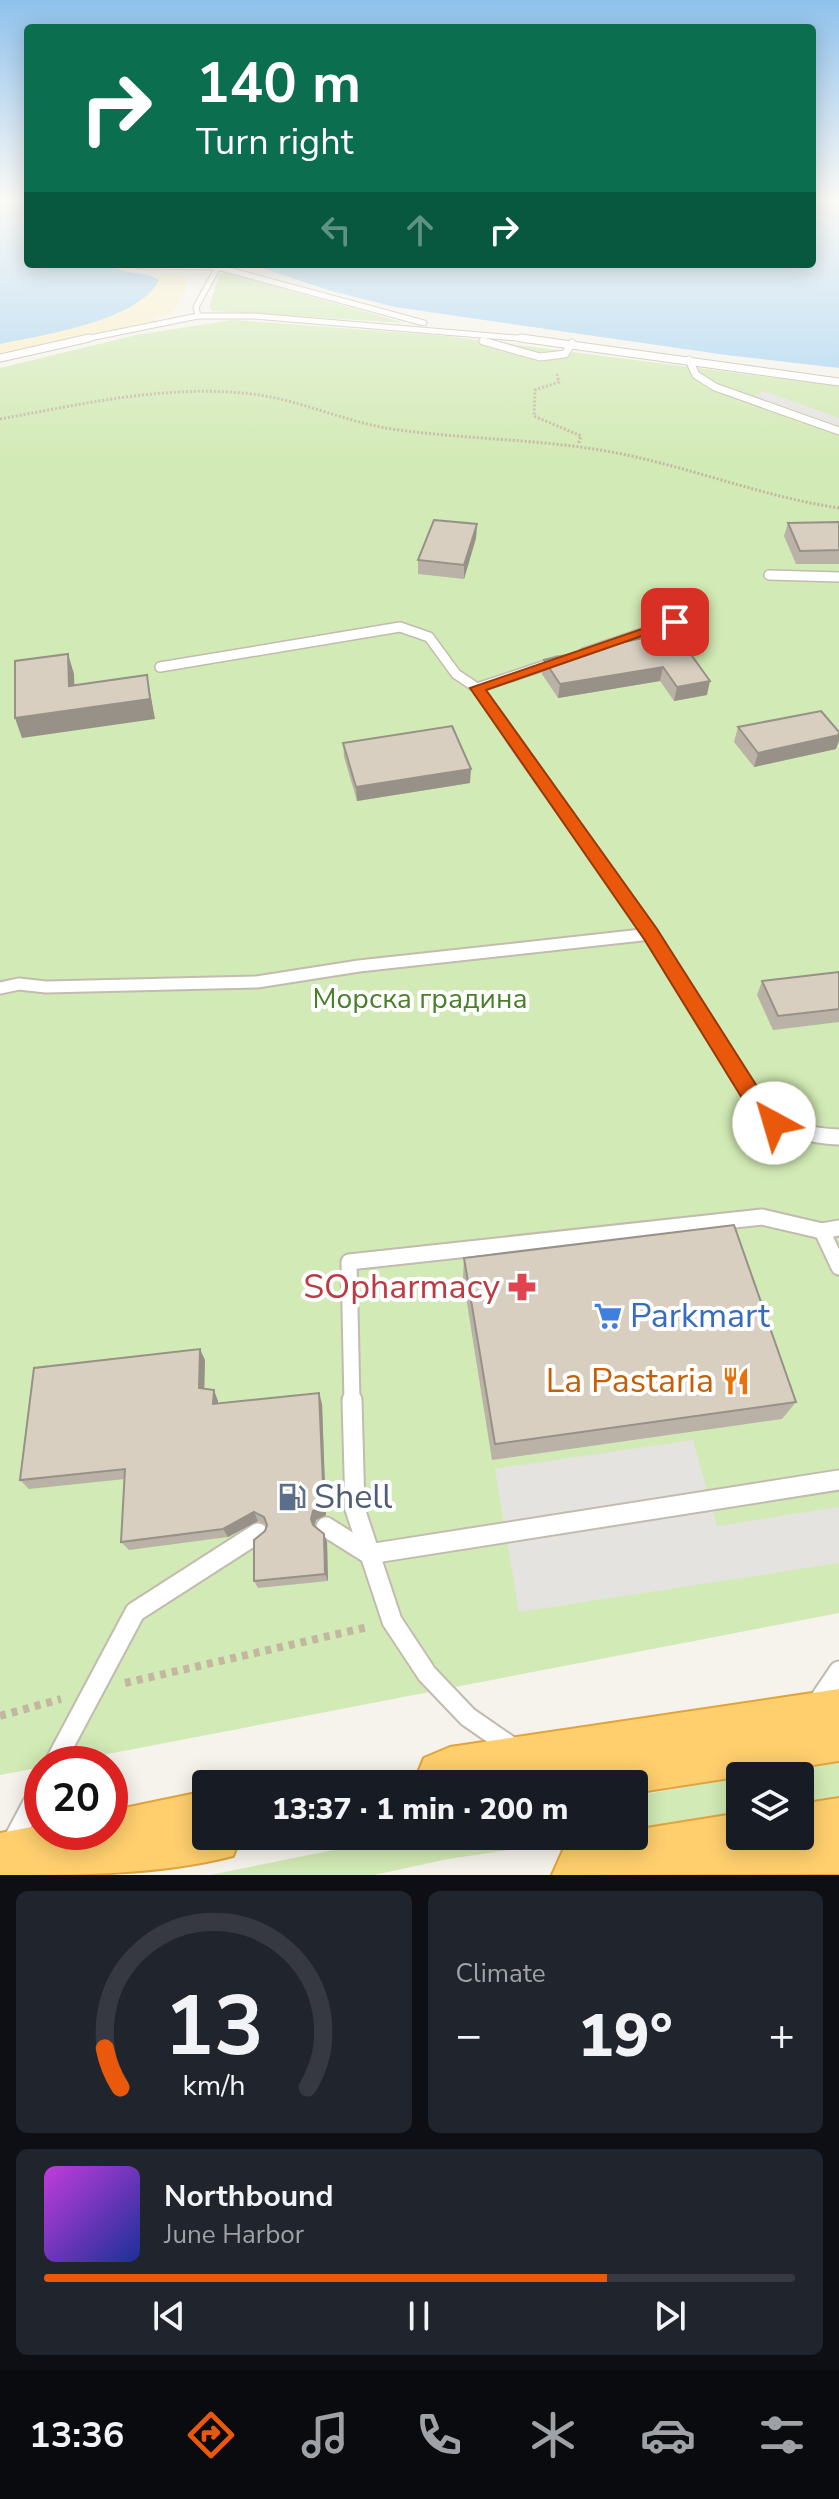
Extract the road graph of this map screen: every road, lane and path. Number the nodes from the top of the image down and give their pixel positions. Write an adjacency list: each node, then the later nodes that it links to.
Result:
1 (206, 288): 3 (lane)
2 (290, 288): 4 (lane)
3 (198, 316): 4 (lane); 7 (lane)
4 (454, 331): 5 (lane); 6 (lane)
5 (572, 343): 6 (lane); 8 (lane)
6 (553, 357): 12 (path)
7 (0, 358)
8 (689, 360): 9 (lane); 11 (lane)
9 (839, 382)
10 (0, 419): 12 (path)
11 (839, 431)
12 (578, 445): 13 (path)
13 (839, 508)
14 (769, 575): 15 (lane)
15 (839, 577)
16 (675, 622): 18 (lane)
17 (160, 667): 18 (lane)
18 (477, 688): 19 (lane)
19 (651, 934): 20 (lane); 21 (lane)
20 (0, 988)
21 (839, 1137)
22 (830, 1229): 23 (lane); 27 (lane)
23 (839, 1267)
24 (839, 1480): 27 (lane)
25 (326, 1527): 27 (lane)
26 (258, 1533): 30 (lane)
27 (369, 1554): 28 (lane)
28 (392, 1621): 30 (path); 34 (lane)
29 (839, 1671): 32 (lane)
30 (94, 1690): 31 (path); 33 (lane)
31 (0, 1716)
32 (818, 1728): 34 (highway)
33 (64, 1746)
34 (541, 1768): 35 (highway)
35 (530, 1770)
36 (24, 1820): 39 (lane)
37 (192, 1832): 40 (highway)
38 (839, 1836): 41 (highway)
39 (0, 1865)
40 (0, 1872)
41 (591, 1875)

